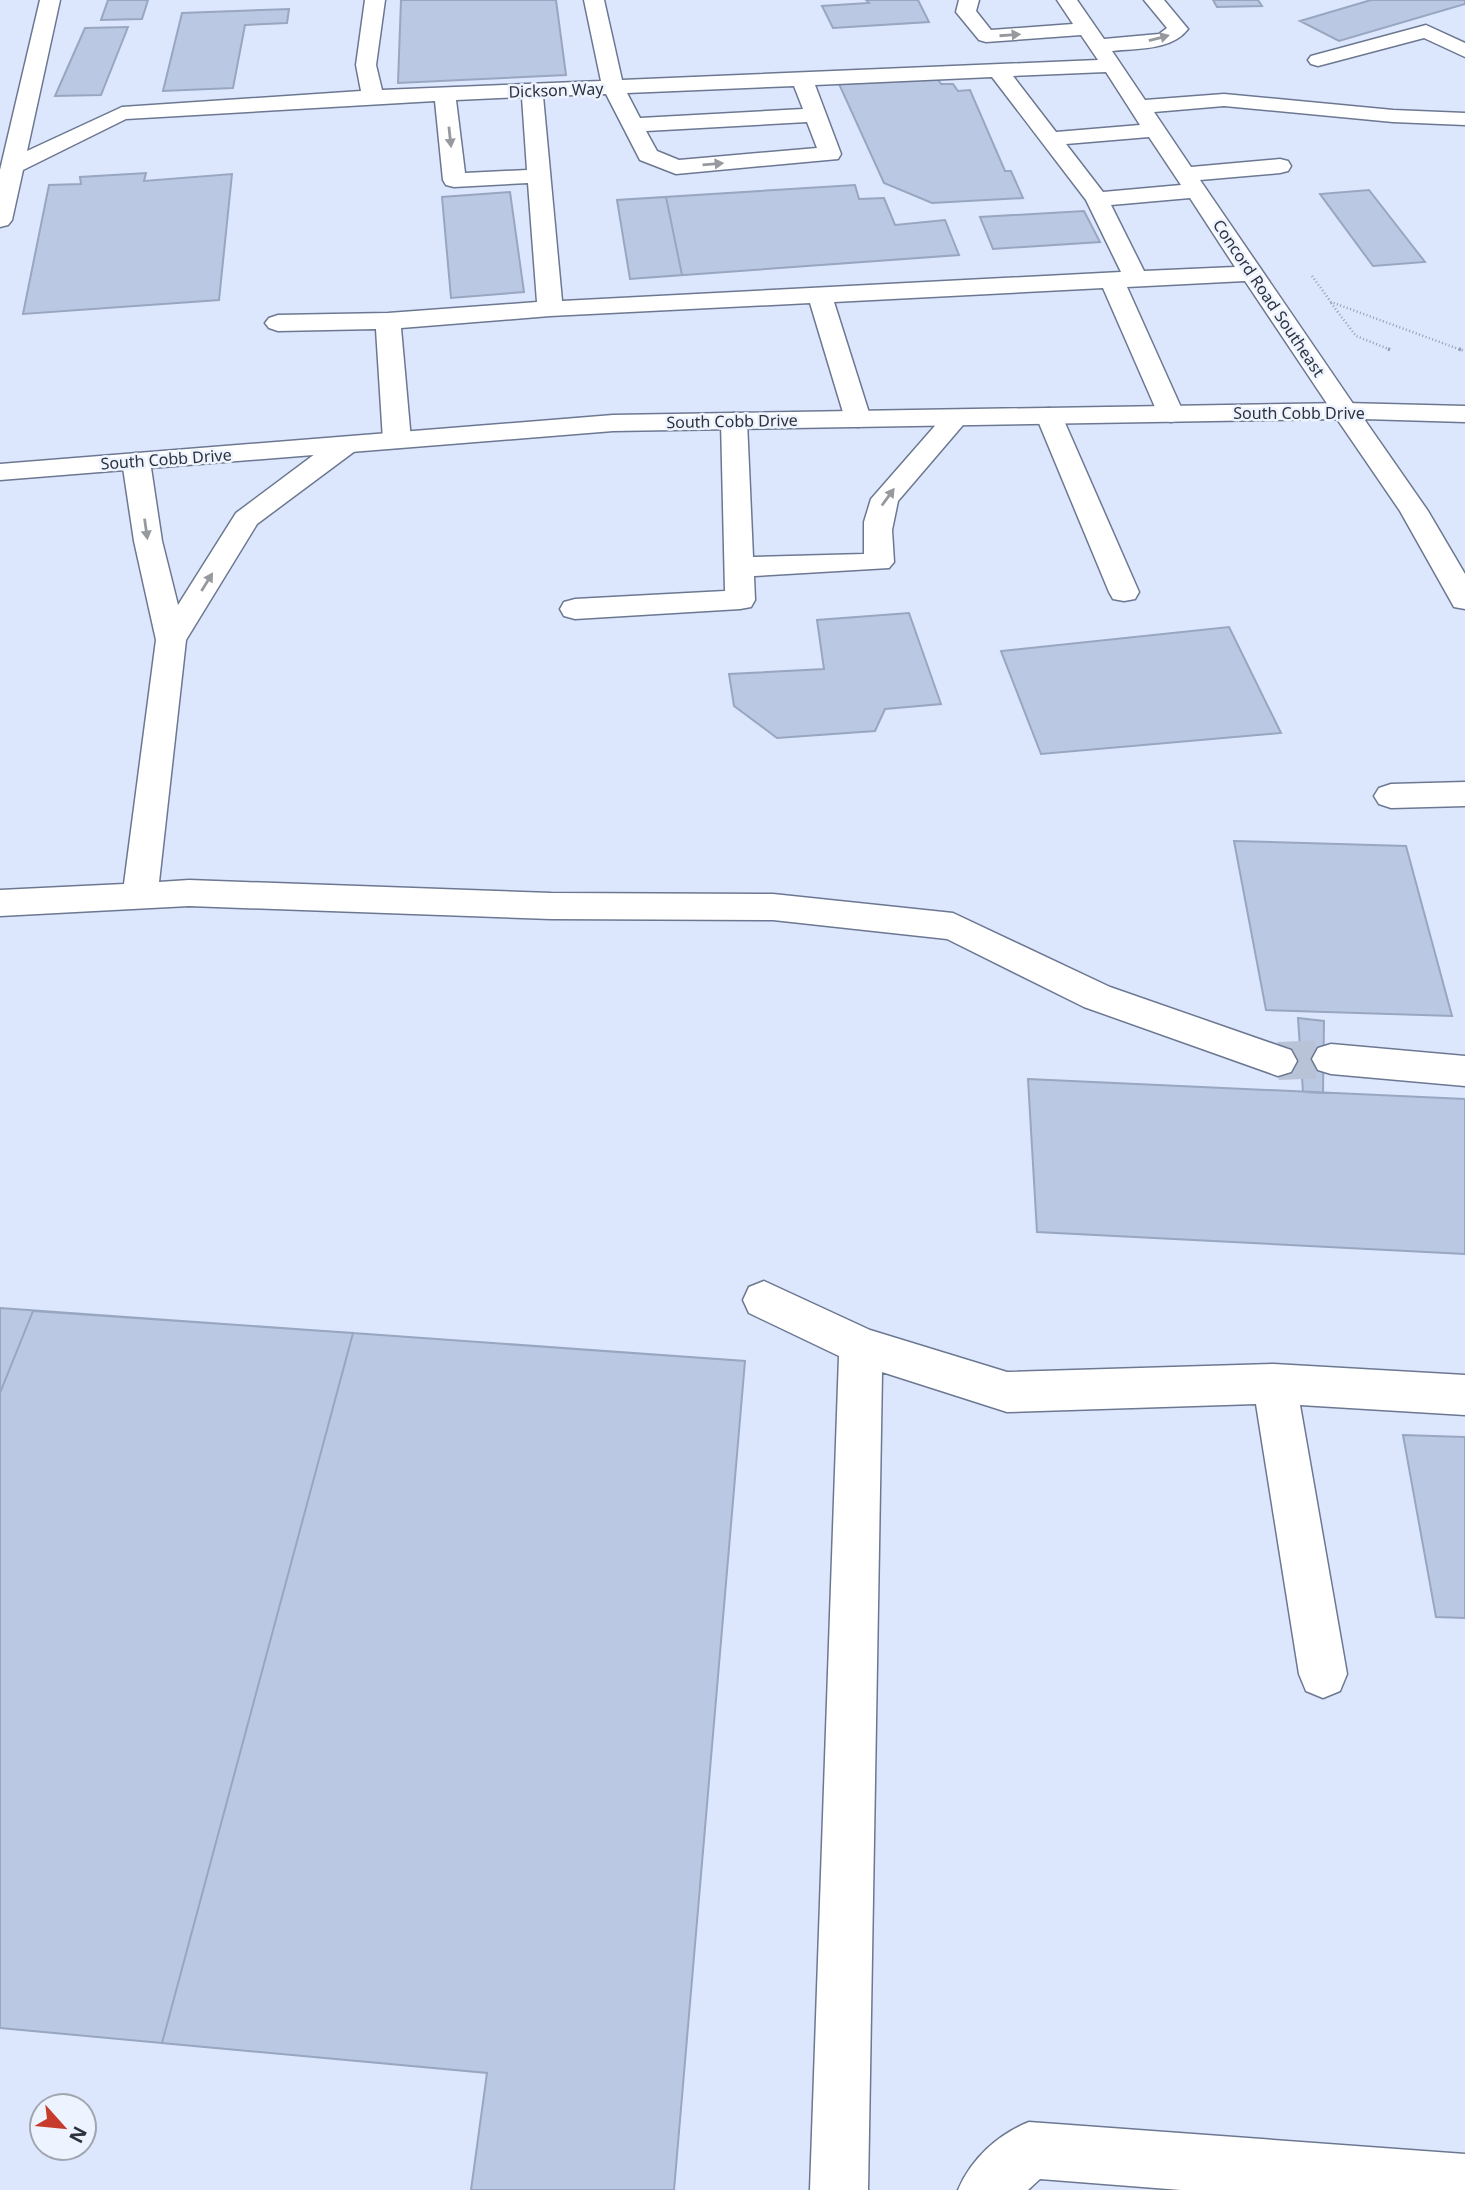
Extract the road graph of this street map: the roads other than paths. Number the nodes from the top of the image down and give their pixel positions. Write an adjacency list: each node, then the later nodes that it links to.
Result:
1 (50, 0): 28 (street)
2 (375, 0): 18 (street)
3 (594, 0): 15 (street)
4 (969, 0): 9 (street, one-way to 9)
5 (1067, 0): 9 (street, Concord Road Southeast)
6 (1154, 0): 9 (street, one-way to 6)
7 (1452, 22): 8 (street)
8 (1426, 31): 10 (street); 11 (street)
9 (1093, 38): 12 (street, Concord Road Southeast)
10 (1465, 51)
11 (1318, 60)
12 (1112, 65): 13 (street, Dickson Way); 19 (street, Concord Road Southeast)
13 (997, 70): 14 (street, Dickson Way); 24 (street)
14 (802, 79): 15 (street, Dickson Way); 20 (street)
15 (613, 87): 16 (street, Dickson Way); 22 (street)
16 (532, 91): 17 (street, Dickson Way); 26 (street)
17 (445, 94): 18 (street, Dickson Way); 26 (street, one-way to 26)
18 (373, 97): 28 (street, Dickson Way)
19 (1140, 107): 21 (street); 23 (street, Concord Road Southeast)
20 (815, 115): 22 (street); 22 (street, one-way to 20)
21 (1465, 119)
22 (632, 125)
23 (1155, 130): 24 (street); 27 (street, Concord Road Southeast)
24 (1050, 139): 29 (street)
25 (1280, 166): 27 (street)
26 (540, 176): 33 (street)
27 (1191, 182): 29 (street); 30 (street, Concord Road Southeast)
28 (4, 198)
29 (1097, 199): 31 (street)
30 (1252, 273): 31 (street); 36 (street, Concord Road Southeast)
31 (1124, 280): 32 (street); 37 (street)
32 (820, 295): 33 (street); 41 (street)
33 (550, 309): 34 (street)
34 (388, 321): 35 (street); 43 (street)
35 (278, 323)
36 (1345, 411): 37 (street, South Cobb Drive); 38 (street, South Cobb Drive); 49 (street, Concord Road Southeast)
37 (1171, 414): 39 (street, South Cobb Drive)
38 (1465, 414)
39 (1049, 416): 40 (street, South Cobb Drive); 48 (street)
40 (956, 418): 41 (street, South Cobb Drive); 47 (street, one-way to 40)
41 (858, 419): 42 (street, South Cobb Drive)
42 (734, 421): 43 (street, South Cobb Drive); 47 (street)
43 (397, 440): 44 (street, South Cobb Drive)
44 (345, 444): 45 (street, South Cobb Drive); 51 (street, one-way to 44)
45 (136, 461): 46 (street, South Cobb Drive); 51 (street, one-way to 51)
46 (0, 472)
47 (738, 567): 50 (street)
48 (1124, 592)
49 (1465, 600)
50 (575, 609)
51 (171, 640): 54 (street)
52 (1465, 794): 53 (street)
53 (1391, 796)
54 (140, 895): 55 (street); 57 (street)
55 (0, 903)
56 (1331, 1059): 58 (street)
57 (1278, 1061)
58 (1465, 1071)
59 (764, 1300): 60 (street)
60 (861, 1346): 61 (street); 65 (street)
61 (1274, 1384): 62 (street); 63 (street)
62 (1465, 1395)
63 (1323, 1674)
64 (1465, 2183): 66 (street)
65 (839, 2190)
66 (987, 2190)

